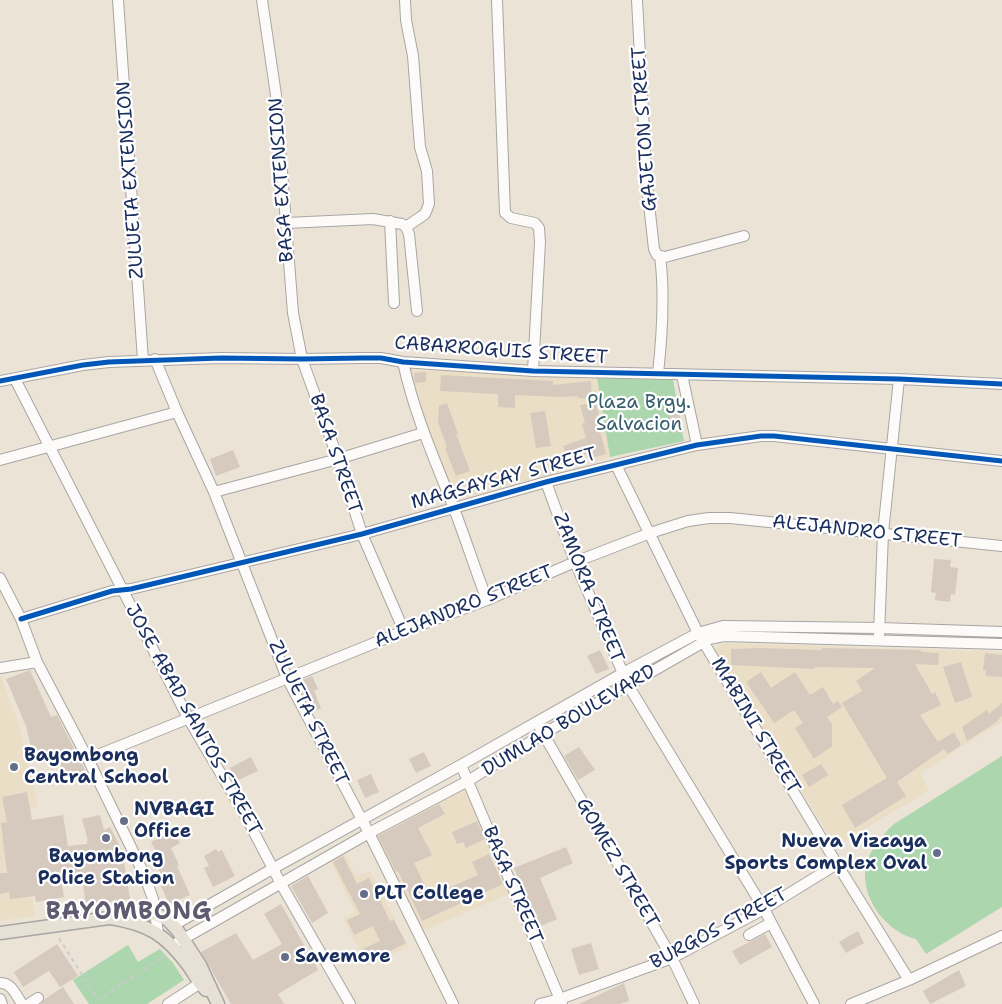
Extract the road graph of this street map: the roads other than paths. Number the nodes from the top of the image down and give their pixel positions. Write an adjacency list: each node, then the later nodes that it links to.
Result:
1 (118, 0): 14 (street, ZULUETA EXTENSION)
2 (262, 0): 7 (street, BASA EXTENSION)
3 (405, 0): 8 (street)
4 (498, 0): 17 (street)
5 (638, 0): 10 (street, GAJETON STREET)
6 (390, 221): 7 (street); 8 (street); 11 (street)
7 (286, 223): 13 (street, BASA EXTENSION)
8 (406, 227): 12 (street)
9 (744, 236): 10 (street)
10 (660, 256): 18 (street, GAJETON STREET)
11 (394, 303)
12 (417, 311)
13 (302, 359): 15 (street, CABARROGUIS STREET); 16 (street, CABARROGUIS STREET); 29 (street, BASA STREET)
14 (143, 360): 15 (street, CABARROGUIS STREET); 20 (street, CABARROGUIS STREET)
15 (156, 360): 24 (street, ZULUETA STREET)
16 (403, 362): 17 (street, CABARROGUIS STREET); 25 (street)
17 (533, 371): 18 (street, CABARROGUIS STREET)
18 (658, 374): 19 (street, CABARROGUIS STREET)
19 (682, 375): 21 (street, CABARROGUIS STREET); 26 (street)
20 (15, 379): 22 (street, CABARROGUIS STREET); 27 (street, JOSE ABAD SANTOS STREET)
21 (899, 379): 23 (street, CABARROGUIS STREET); 28 (street)
22 (0, 381)
23 (1002, 384)
24 (177, 412): 27 (street); 34 (street, ZULUETA STREET)
25 (423, 433): 29 (street); 35 (street)
26 (697, 445): 28 (street, MAGSAYSAY STREET); 32 (street, MAGSAYSAY STREET)
27 (49, 448): 30 (street); 43 (street, JOSE ABAD SANTOS STREET)
28 (892, 448): 31 (street, MAGSAYSAY STREET); 37 (street)
29 (338, 459): 34 (street); 38 (street, BASA STREET)
30 (0, 460)
31 (1002, 461)
32 (616, 465): 33 (street, MAGSAYSAY STREET); 36 (street, MABINI STREET)
33 (546, 482): 35 (street, MAGSAYSAY STREET); 41 (street, ZAMORA STREET)
34 (214, 492): 40 (street, ZULUETA STREET)
35 (453, 507): 38 (street, MAGSAYSAY STREET); 44 (street)
36 (650, 533): 37 (street, ALEJANDRO STREET); 41 (street, ALEJANDRO STREET); 49 (street, MABINI STREET)
37 (883, 533): 39 (street, ALEJANDRO STREET); 46 (street)
38 (362, 534): 40 (street, MAGSAYSAY STREET); 47 (street, BASA STREET)
39 (1002, 546)
40 (242, 561): 43 (street, MAGSAYSAY STREET); 56 (street, ZULUETA STREET)
41 (575, 562): 44 (street, ALEJANDRO STREET); 55 (street, ZAMORA STREET)
42 (0, 578): 45 (street)
43 (122, 590): 45 (street, MAGSAYSAY STREET); 58 (street, JOSE ABAD SANTOS STREET)
44 (487, 600): 47 (street, ALEJANDRO STREET)
45 (21, 619): 53 (street)
46 (880, 628): 48 (street, DUMLAO BOULEVARD); 49 (street, DUMLAO BOULEVARD); 50 (street)
47 (404, 631): 56 (street, ALEJANDRO STREET)
48 (1002, 632)
49 (698, 633): 51 (street, MABINI STREET); 55 (street, DUMLAO BOULEVARD)
50 (879, 640): 51 (street, DUMLAO BOULEVARD); 52 (street, DUMLAO BOULEVARD)
51 (704, 641): 57 (street, DUMLAO BOULEVARD); 66 (street, MABINI STREET)
52 (1002, 644)
53 (37, 662): 54 (street); 61 (street)
54 (0, 668)
55 (623, 673): 57 (street, ZAMORA STREET); 59 (street, DUMLAO BOULEVARD)
56 (287, 678): 58 (street, ALEJANDRO STREET); 64 (street, ZULUETA STREET)
57 (628, 685): 60 (street, DUMLAO BOULEVARD); 69 (street, ZAMORA STREET)
58 (188, 718): 61 (street, ALEJANDRO STREET); 67 (street, JOSE ABAD SANTOS STREET)
59 (537, 723): 60 (street, GOMEZ STREET); 62 (street, DUMLAO BOULEVARD)
60 (543, 734): 63 (street, DUMLAO BOULEVARD); 79 (street, GOMEZ STREET)
61 (88, 759): 70 (street)
62 (461, 765): 63 (street, BASA STREET); 64 (street, DUMLAO BOULEVARD)
63 (468, 780): 65 (street, DUMLAO BOULEVARD); 86 (street, BASA STREET)
64 (361, 819): 65 (street, ZULUETA STREET); 67 (street, DUMLAO BOULEVARD)
65 (369, 833): 68 (street, DUMLAO BOULEVARD); 92 (street, ZULUETA STREET)
66 (837, 864): 69 (street, BURGOS STREET); 80 (street, MABINI STREET)
67 (274, 868): 68 (street, JOSE ABAD SANTOS STREET); 73 (street, DUMLAO BOULEVARD)
68 (281, 884): 78 (street, DUMLAO BOULEVARD); 91 (street, JOSE ABAD SANTOS STREET)
69 (764, 909): 72 (street, ZAMORA STREET); 79 (street, BURGOS STREET)
70 (156, 914): 71 (main road); 73 (main road); 75 (street)
71 (109, 918): 74 (main road); 75 (main road)
72 (771, 923): 76 (street); 95 (street, ZAMORA STREET)
73 (174, 925): 78 (main road)
74 (0, 932)
75 (158, 933): 78 (main road)
76 (749, 935)
77 (1002, 936): 80 (street)
78 (174, 946): 81 (main road)
79 (672, 958): 86 (street, BURGOS STREET); 94 (street, GOMEZ STREET)
80 (909, 980): 96 (street)
81 (203, 981): 85 (main road); 90 (street)
82 (0, 983): 88 (street)
83 (38, 998): 89 (street)
84 (0, 999): 87 (street)
85 (215, 1000)
86 (561, 1002): 93 (street, BURGOS STREET)
87 (2, 1004)
88 (22, 1004)
89 (29, 1004)
90 (168, 1004)
91 (350, 1004)
92 (452, 1004)
93 (540, 1004)
94 (694, 1004)
95 (814, 1004)
96 (851, 1004)

